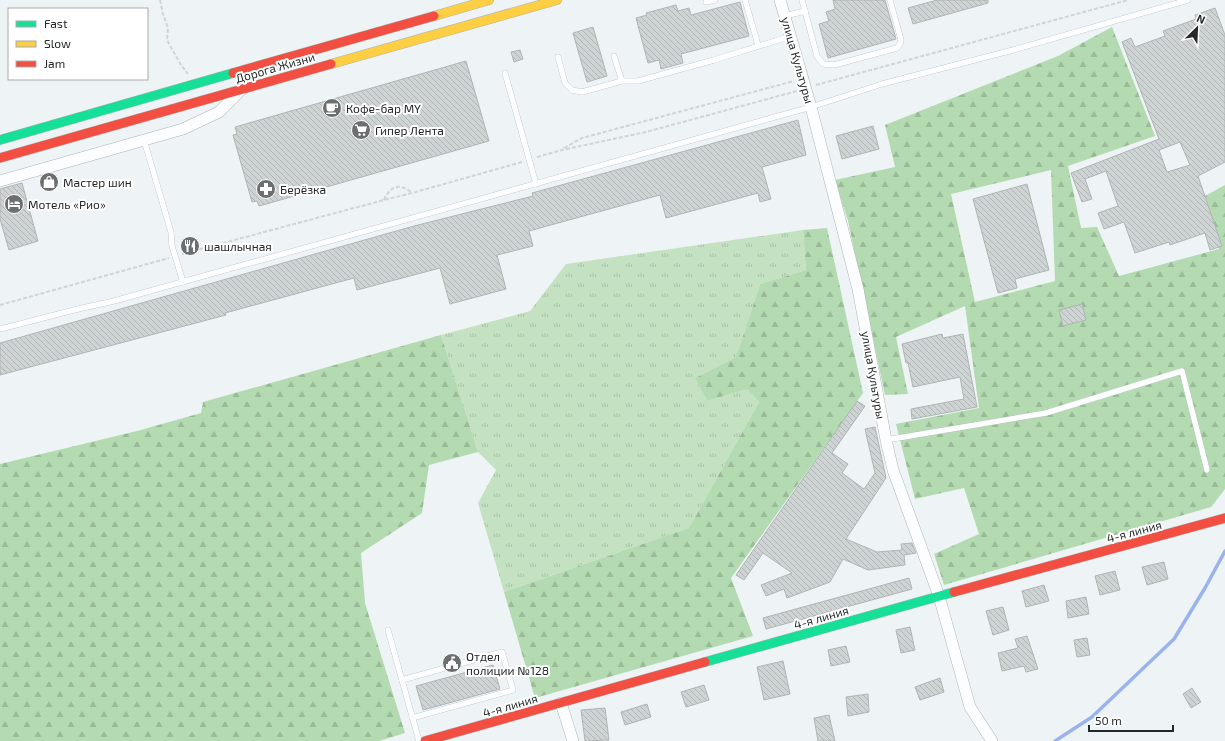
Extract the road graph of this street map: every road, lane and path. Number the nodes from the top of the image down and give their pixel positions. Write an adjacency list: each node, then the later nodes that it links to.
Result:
1 (160, 0): 19 (path)
2 (488, 0): 24 (main road, Дорога Жизни)
3 (557, 0): 22 (main road, Дорога Жизни)
4 (715, 0): 11 (lane)
5 (745, 0): 15 (lane)
6 (780, 0): 13 (street, улица Культуры)
7 (802, 0): 12 (lane)
8 (890, 0): 12 (lane)
9 (1128, 0): 21 (path)
10 (1188, 0): 23 (lane)
11 (706, 2)
12 (805, 11): 13 (lane)
13 (785, 16): 14 (street, улица Культуры)
14 (790, 36): 15 (lane); 21 (street, улица Культуры)
15 (758, 46): 20 (lane)
16 (614, 56): 20 (lane)
17 (558, 57): 20 (lane)
18 (505, 73): 28 (lane)
19 (190, 76)
20 (622, 81)
21 (807, 84): 23 (street, улица Культуры); 26 (path); 26 (path)
22 (242, 89): 25 (street); 27 (main road, Дорога Жизни)
23 (811, 107): 30 (lane); 37 (street, улица Культуры)
24 (0, 140)
25 (144, 140): 29 (street); 33 (lane)
26 (562, 150): 28 (path)
27 (0, 158)
28 (530, 159): 30 (lane); 31 (path)
29 (0, 181)
30 (536, 184): 34 (lane)
31 (412, 193): 32 (path); 32 (path)
32 (384, 200): 33 (path)
33 (175, 256): 34 (lane); 35 (path)
34 (183, 282): 36 (lane)
35 (0, 305)
36 (0, 329)
37 (886, 440): 38 (lane); 40 (street, улица Культуры)
38 (1207, 470)
39 (1225, 518): 40 (main road, 4-я линия)
40 (939, 596): 43 (main road, 4-я линия); 48 (street, улица Культуры)
41 (388, 630): 42 (lane)
42 (402, 680): 44 (lane); 44 (lane)
43 (562, 703): 46 (main road, 4-я линия); 47 (street)
44 (412, 718): 45 (lane)
45 (419, 741)
46 (425, 741)
47 (573, 741)
48 (992, 741)

